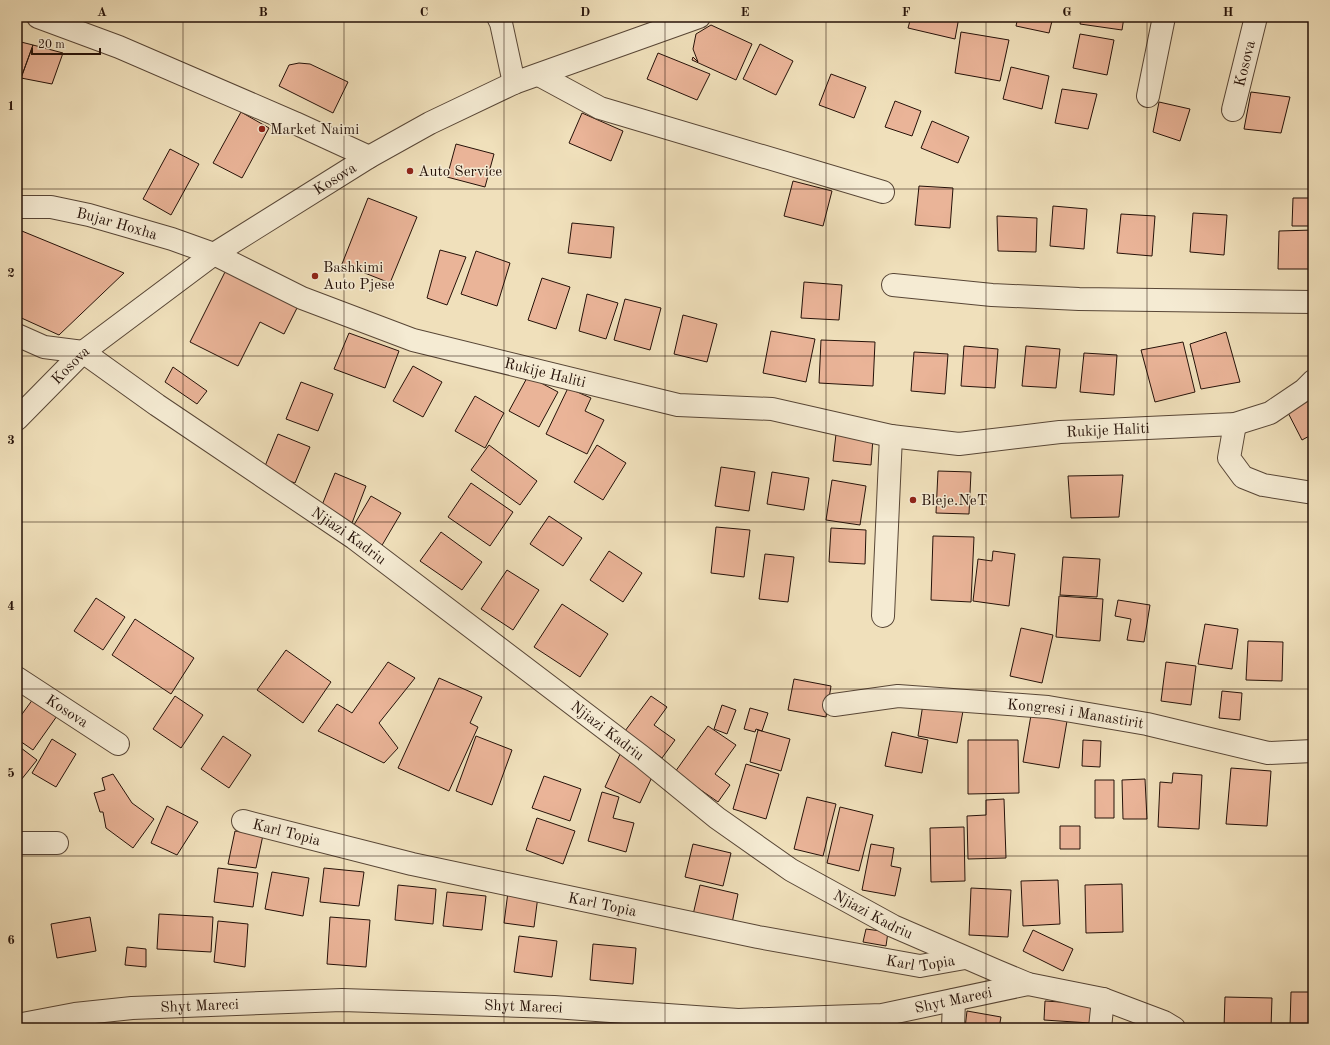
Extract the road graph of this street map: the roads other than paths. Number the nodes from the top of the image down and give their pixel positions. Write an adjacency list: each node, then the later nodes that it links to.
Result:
1 (38, 17): 10 (street)
2 (498, 17): 7 (street)
3 (699, 17): 6 (street, Kosova)
4 (1164, 17): 8 (street)
5 (1256, 17): 9 (street, Kosova)
6 (539, 75): 7 (street, Kosova); 11 (street)
7 (514, 83): 10 (street, Kosova)
8 (1148, 96)
9 (1233, 110)
10 (369, 157): 13 (street, Kosova)
11 (883, 192)
12 (17, 206): 13 (street, Bujar Hoxha)
13 (214, 254): 17 (street, Kosova); 21 (street, Rukije Haliti)
14 (893, 285): 15 (street)
15 (1313, 302)
16 (17, 335): 17 (street)
17 (83, 352): 19 (street, Kosova); 31 (street, Njiazi Kadriu)
18 (1313, 381): 20 (street, Rukije Haliti)
19 (17, 419)
20 (1235, 424): 21 (street, Rukije Haliti); 22 (street)
21 (891, 436): 23 (street)
22 (1313, 493)
23 (884, 616)
24 (17, 678): 26 (street, Kosova)
25 (834, 705): 27 (street, Kongresi i Manastirit)
26 (118, 744)
27 (1313, 751)
28 (242, 821): 31 (street, Karl Topia)
29 (17, 843): 30 (street)
30 (57, 843)
31 (965, 958): 32 (street, Njiazi Kadriu)
32 (1028, 984): 33 (street, Njiazi Kadriu); 34 (street, Shyt Mareci)
33 (1103, 999): 39 (street); 40 (street, Njiazi Kadriu)
34 (954, 1000): 35 (street, Shyt Mareci); 38 (street)
35 (882, 1022): 36 (street, Shyt Mareci)
36 (737, 1024): 37 (street, Shyt Mareci)
37 (17, 1025)
38 (953, 1028)
39 (1100, 1028)
40 (1174, 1028)

